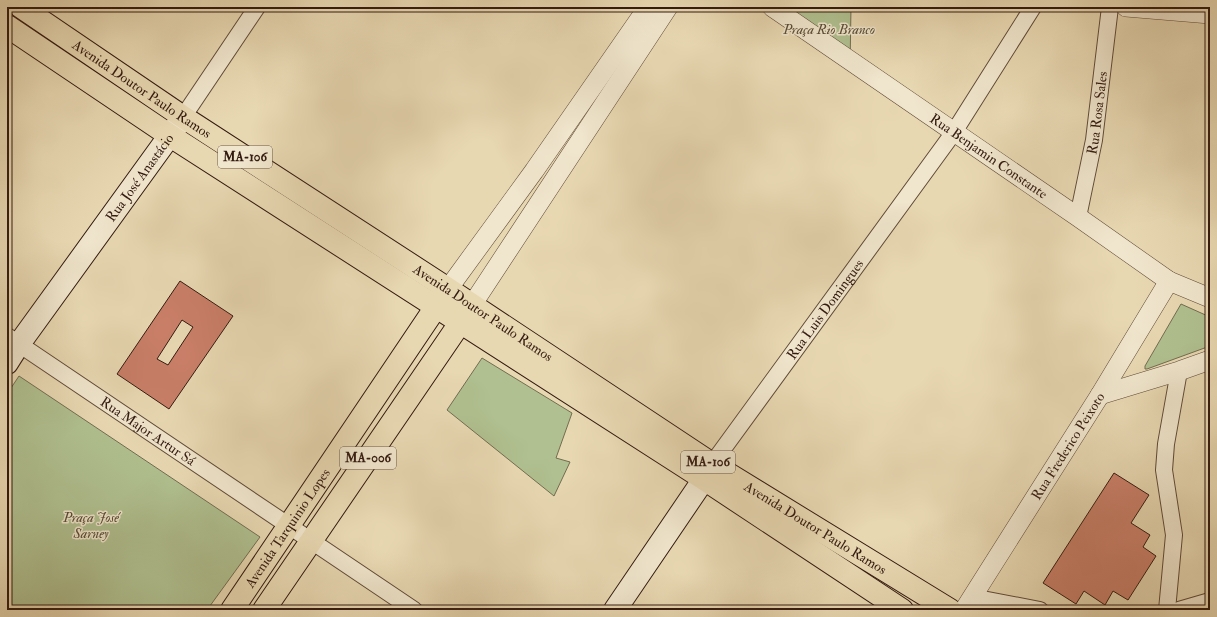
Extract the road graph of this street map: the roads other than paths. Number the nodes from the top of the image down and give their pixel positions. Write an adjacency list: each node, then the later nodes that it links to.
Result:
1 (21, 7): 11 (main road, Avenida Doutor Paulo Ramos / MA-106)
2 (257, 7): 11 (street, Rua José Anastácio)
3 (648, 7): 16 (street)
4 (668, 7): 18 (street)
5 (772, 7): 12 (street, Rua Benjamin Constante)
6 (1033, 7): 12 (street, Rua Luis Domingues)
7 (1110, 7): 14 (street, Rua Rosa Sales)
8 (1126, 7): 9 (street)
9 (1210, 14)
10 (7, 26): 13 (main road, Avenida Doutor Paulo Ramos / MA-106)
11 (183, 117): 13 (main road, Rua José Anastácio); 16 (main road, Avenida Doutor Paulo Ramos / MA-106)
12 (954, 132): 14 (street, Rua Benjamin Constante); 24 (street, Rua Luis Domingues)
13 (169, 135): 16 (main road, Avenida Doutor Paulo Ramos / MA-106); 19 (main road, Rua José Anastácio)
14 (1078, 217): 15 (street, Rua Benjamin Constante)
15 (1169, 281): 17 (street, Rua Benjamin Constante); 23 (street, Rua Frederico Peixoto)
16 (442, 298): 18 (main road, Avenida Doutor Paulo Ramos / MA-106); 25 (main road, Avenida Tarquinio Lopes / MA-006)
17 (1210, 298)
18 (466, 314): 24 (main road, Avenida Doutor Paulo Ramos / MA-106); 26 (main road, Avenida Tarquinio Lopes / MA-006)
19 (13, 340): 21 (main road, Rua José Anastácio); 25 (street, Rua Major Artur Sá)
20 (1210, 360): 22 (street)
21 (7, 363)
22 (1179, 371): 23 (street); 36 (street)
23 (1100, 395): 28 (street, Rua Frederico Peixoto)
24 (708, 472): 32 (main road, Rua Luis Domingues); 33 (main road, Avenida Doutor Paulo Ramos / MA-106); 34 (main road, Avenida Doutor Paulo Ramos / MA-106)
25 (288, 526): 26 (street, Rua Major Artur Sá); 29 (main road, Avenida Tarquinio Lopes / MA-006)
26 (312, 540): 30 (main road, Avenida Tarquinio Lopes / MA-006); 31 (street, Rua Major Artur Sá)
27 (1210, 601): 37 (street)
28 (968, 604): 35 (street)
29 (232, 610)
30 (264, 610)
31 (414, 610)
32 (615, 610)
33 (902, 610)
34 (950, 610)
35 (1040, 610)
36 (1167, 610)
37 (1179, 610)

